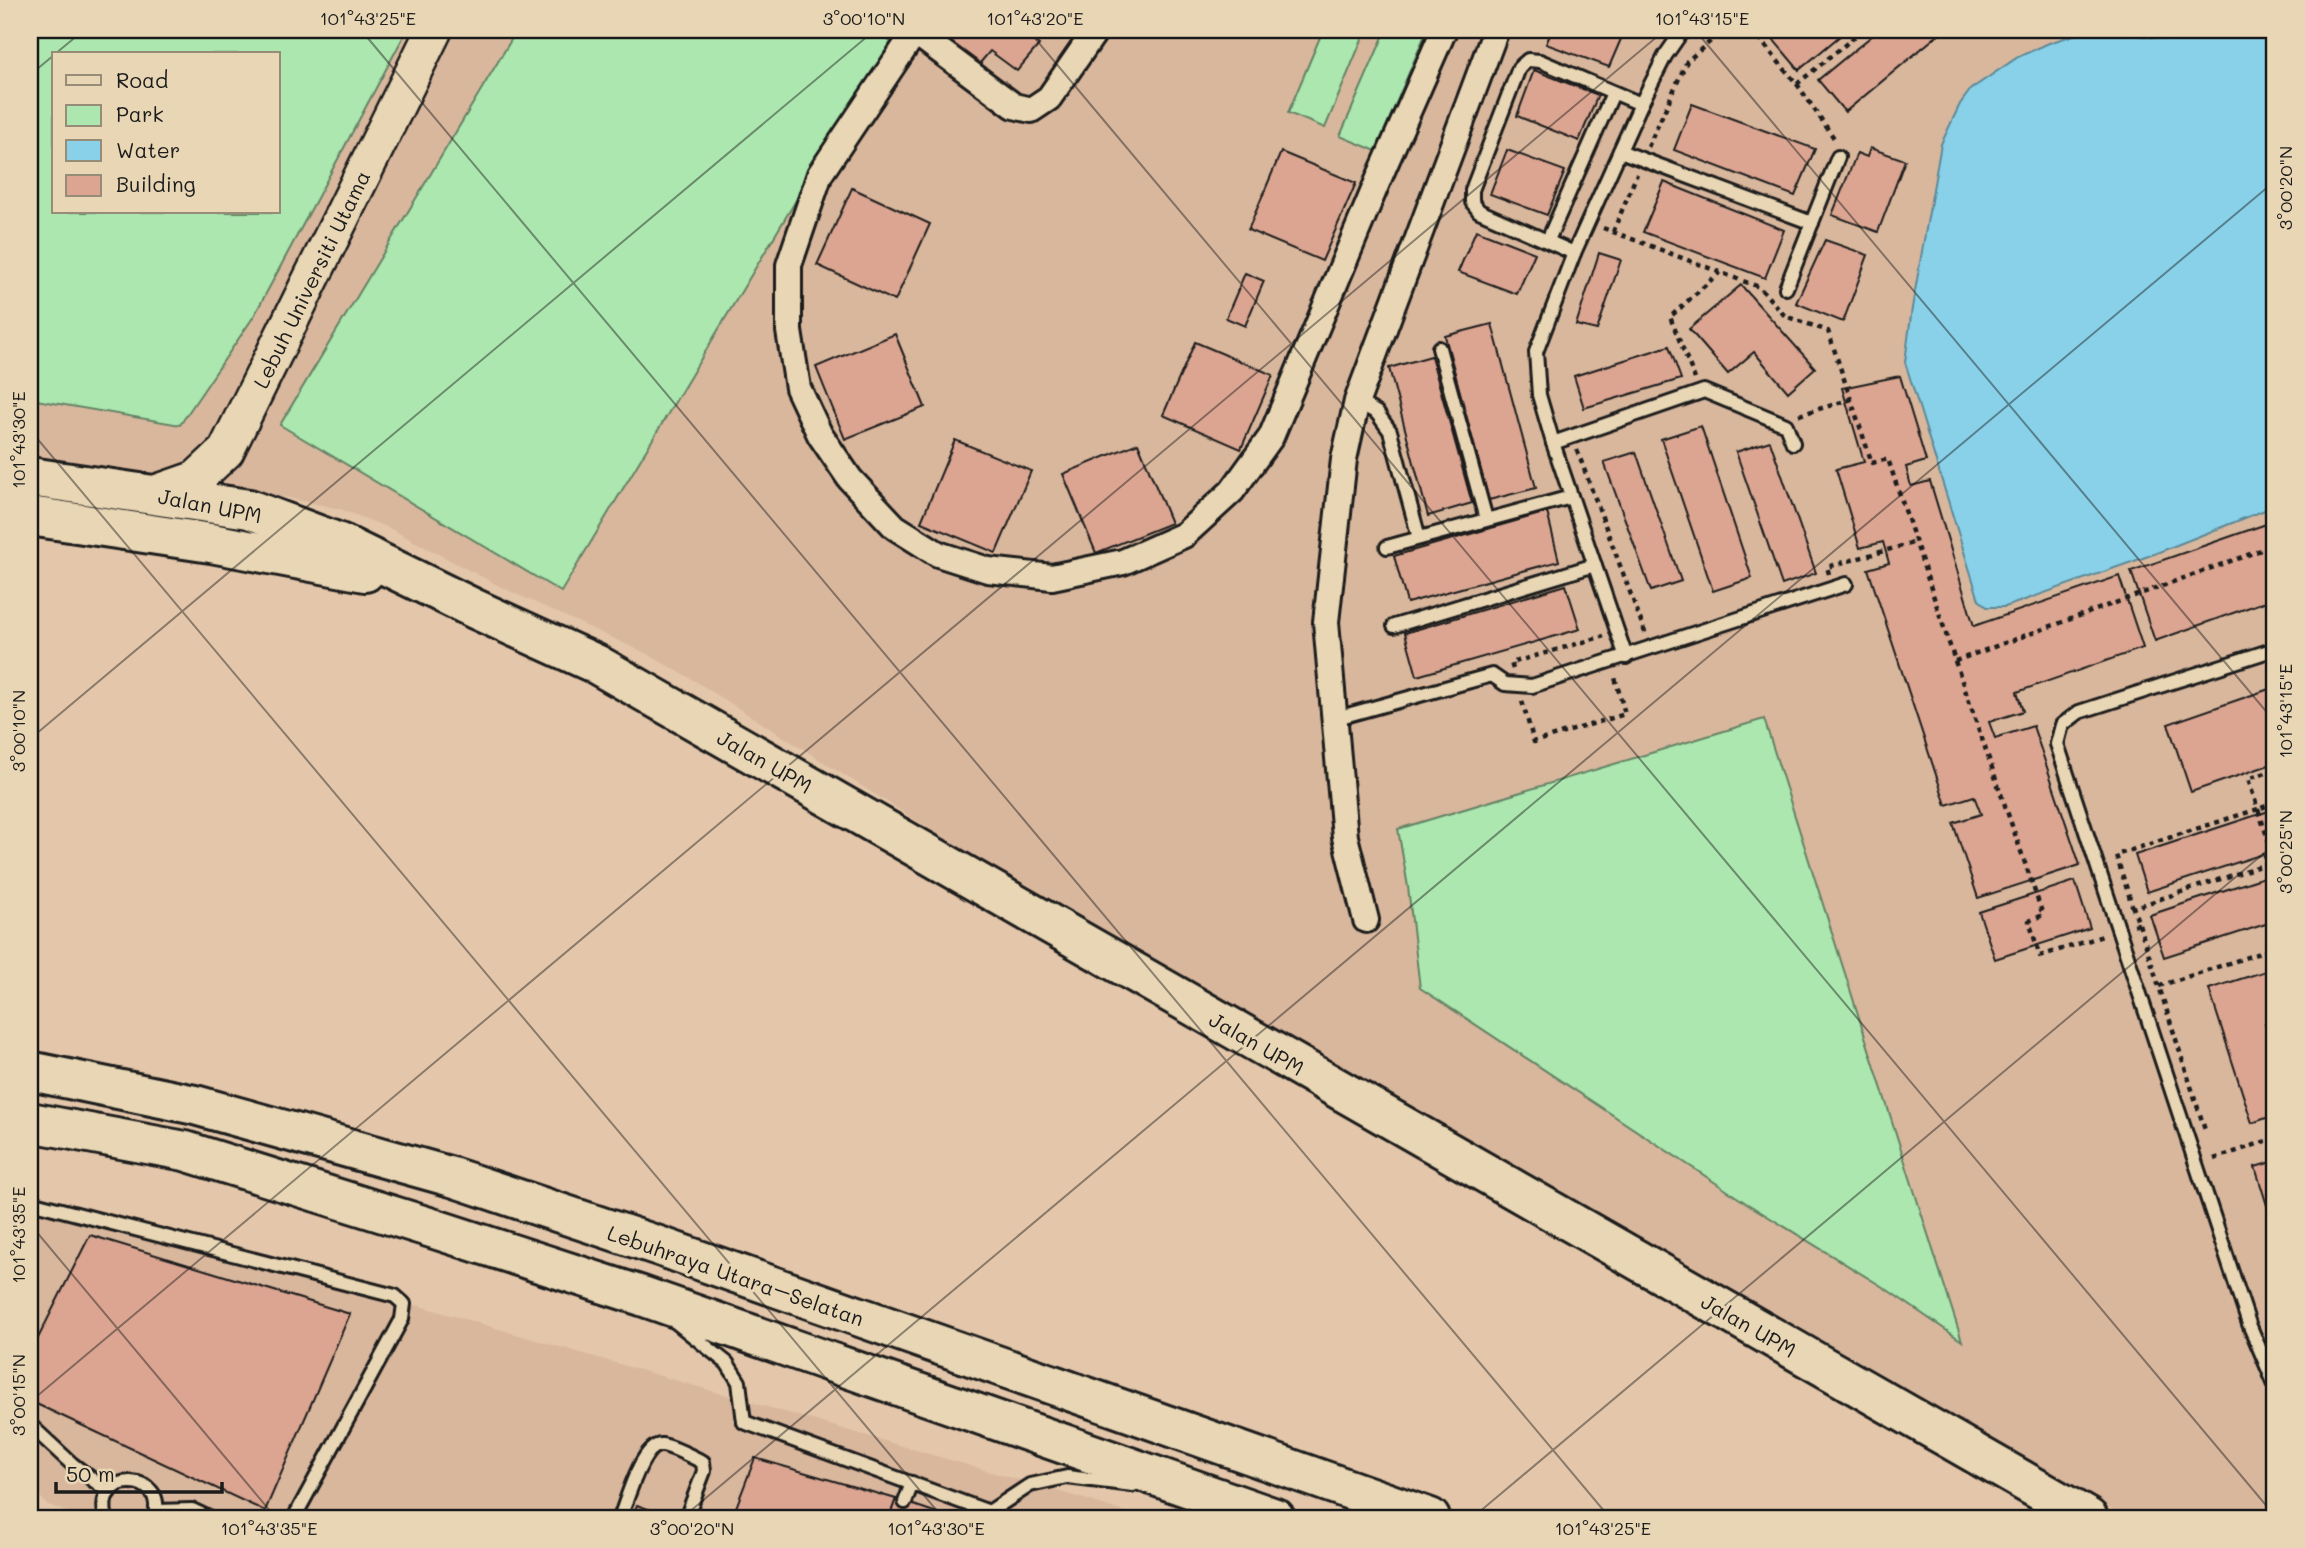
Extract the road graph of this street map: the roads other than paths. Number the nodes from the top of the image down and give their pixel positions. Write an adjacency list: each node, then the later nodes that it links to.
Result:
1 (434, 30): 20 (main road, Lebuh Universiti Utama)
2 (1096, 30): 6 (street)
3 (1444, 30): 6 (street)
4 (1496, 30): 16 (street)
5 (1683, 30): 8 (lane)
6 (914, 31)
7 (1613, 93): 8 (lane); 12 (lane); 12 (lane)
8 (1640, 104): 9 (lane)
9 (1620, 151): 11 (lane); 13 (lane)
10 (1840, 153): 11 (lane)
11 (1812, 223): 14 (lane)
12 (1548, 240): 13 (lane)
13 (1574, 253): 17 (lane)
14 (1786, 288)
15 (1439, 348): 23 (lane)
16 (1357, 401): 24 (lane); 32 (street)
17 (1553, 443): 18 (lane); 21 (lane)
18 (1793, 443)
19 (30, 477): 20 (main road, Jalan UPM)
20 (153, 494): 27 (main road, Jalan UPM)
21 (1571, 497): 23 (lane); 26 (lane)
22 (30, 516): 27 (main road, Jalan UPM)
23 (1486, 519): 24 (lane)
24 (1419, 538): 25 (lane)
25 (1387, 547)
26 (1594, 565): 29 (lane); 31 (lane)
27 (419, 582): 53 (main road, Jalan UPM)
28 (1846, 584): 31 (lane)
29 (1394, 626)
30 (2275, 649): 38 (lane)
31 (1626, 657): 32 (lane)
32 (1333, 719): 33 (street)
33 (1366, 920)
34 (30, 1071): 52 (main road, Lebuhraya Utara–Selatan)
35 (30, 1122): 37 (main road)
36 (30, 1205): 49 (lane)
37 (642, 1296): 40 (lane); 42 (main road)
38 (2275, 1385)
39 (30, 1425): 41 (lane)
40 (912, 1483): 43 (lane); 45 (lane)
41 (109, 1492): 44 (lane); 47 (lane)
42 (1203, 1493): 45 (lane); 51 (main road)
43 (905, 1502)
44 (155, 1515): 48 (lane)
45 (994, 1515)
46 (687, 1516): 50 (lane)
47 (106, 1518)
48 (209, 1518)
49 (294, 1518)
50 (620, 1518)
51 (1275, 1518)
52 (1430, 1518)
53 (2088, 1518)

